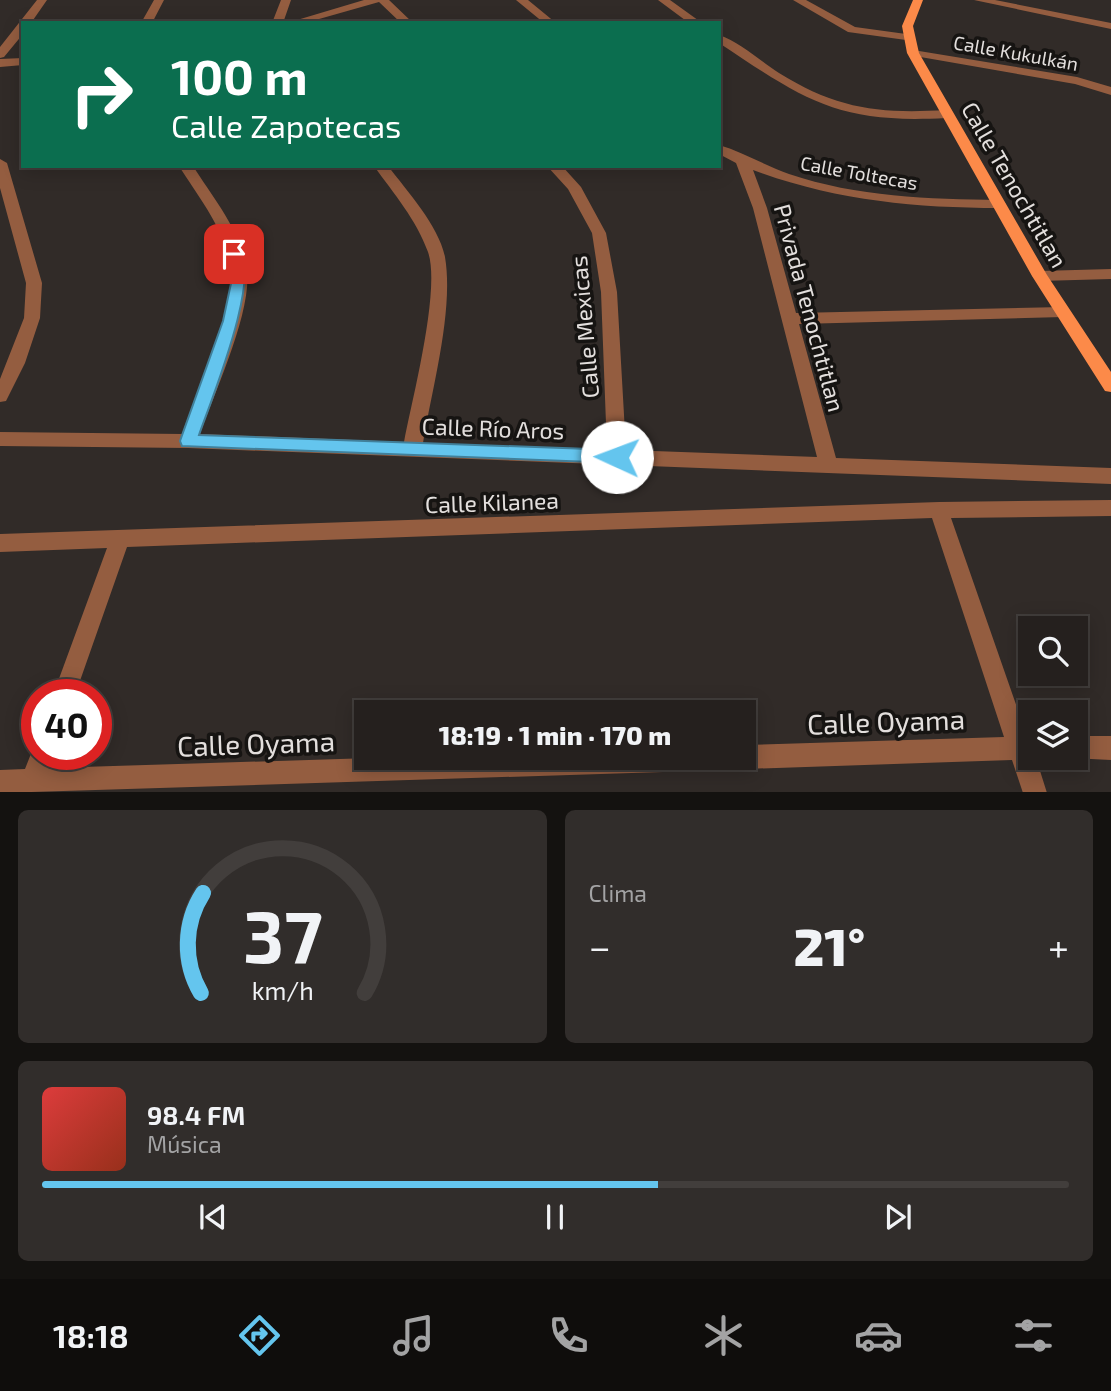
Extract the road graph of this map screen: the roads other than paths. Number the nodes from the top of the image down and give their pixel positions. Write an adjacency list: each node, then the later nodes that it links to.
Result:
1 (42, 0): 11 (street)
2 (159, 0): 12 (street)
3 (286, 0): 13 (street)
4 (376, 0): 14 (street)
5 (383, 0): 15 (street)
6 (521, 0): 16 (street)
7 (663, 0): 17 (street)
8 (798, 0): 20 (street)
9 (918, 0): 20 (main road)
10 (979, 0): 18 (street)
11 (26, 21)
12 (147, 21)
13 (278, 21)
14 (299, 21)
15 (406, 21)
16 (548, 21)
17 (694, 21)
18 (1111, 26)
19 (21, 28): 23 (street)
20 (906, 37): 22 (main road, Calle Tenochtitlan)
21 (721, 39): 27 (street)
22 (913, 53): 26 (street, Calle Kukulkán); 27 (main road, Calle Tenochtitlan)
23 (0, 55)
24 (21, 61): 25 (street)
25 (0, 63)
26 (1111, 91)
27 (946, 114): 34 (main road, Calle Tenochtitlan)
28 (721, 150): 29 (street, Calle Toltecas)
29 (743, 162): 34 (street, Calle Toltecas); 38 (street, Privada Tenochtitlan)
30 (0, 163): 40 (street)
31 (187, 168): 42 (street)
32 (382, 168): 43 (street)
33 (557, 168): 44 (street, Calle Mexicas)
34 (999, 204): 36 (main road, Calle Tenochtitlan)
35 (1111, 274): 36 (street)
36 (1040, 276): 37 (main road, Calle Tenochtitlan)
37 (1063, 312): 38 (street); 39 (main road, Calle Tenochtitlan)
38 (790, 319): 45 (street, Privada Tenochtitlan)
39 (1111, 386)
40 (0, 396)
41 (0, 439): 42 (street, Calle Río Aros)
42 (188, 441): 43 (street, Calle Río Aros)
43 (412, 451): 44 (street, Calle Río Aros)
44 (617, 457): 45 (street, Calle Río Aros)
45 (829, 467): 46 (street, Calle Río Aros)
46 (1111, 476)
47 (1111, 509): 48 (street, Calle Kilanea)
48 (939, 510): 49 (street, Calle Kilanea); 52 (street)
49 (120, 541): 50 (street, Calle Kilanea); 51 (street)
50 (0, 543)
51 (70, 679)
52 (1018, 726)
53 (1018, 748): 56 (street, Calle Oyama)
54 (1088, 748): 55 (street)
55 (1111, 748)
56 (756, 757)
57 (37, 770): 61 (street)
58 (438, 770): 61 (street, Calle Oyama)
59 (1030, 770): 62 (street)
60 (0, 782): 61 (street, Calle Oyama)
61 (31, 787)
62 (1035, 792)

